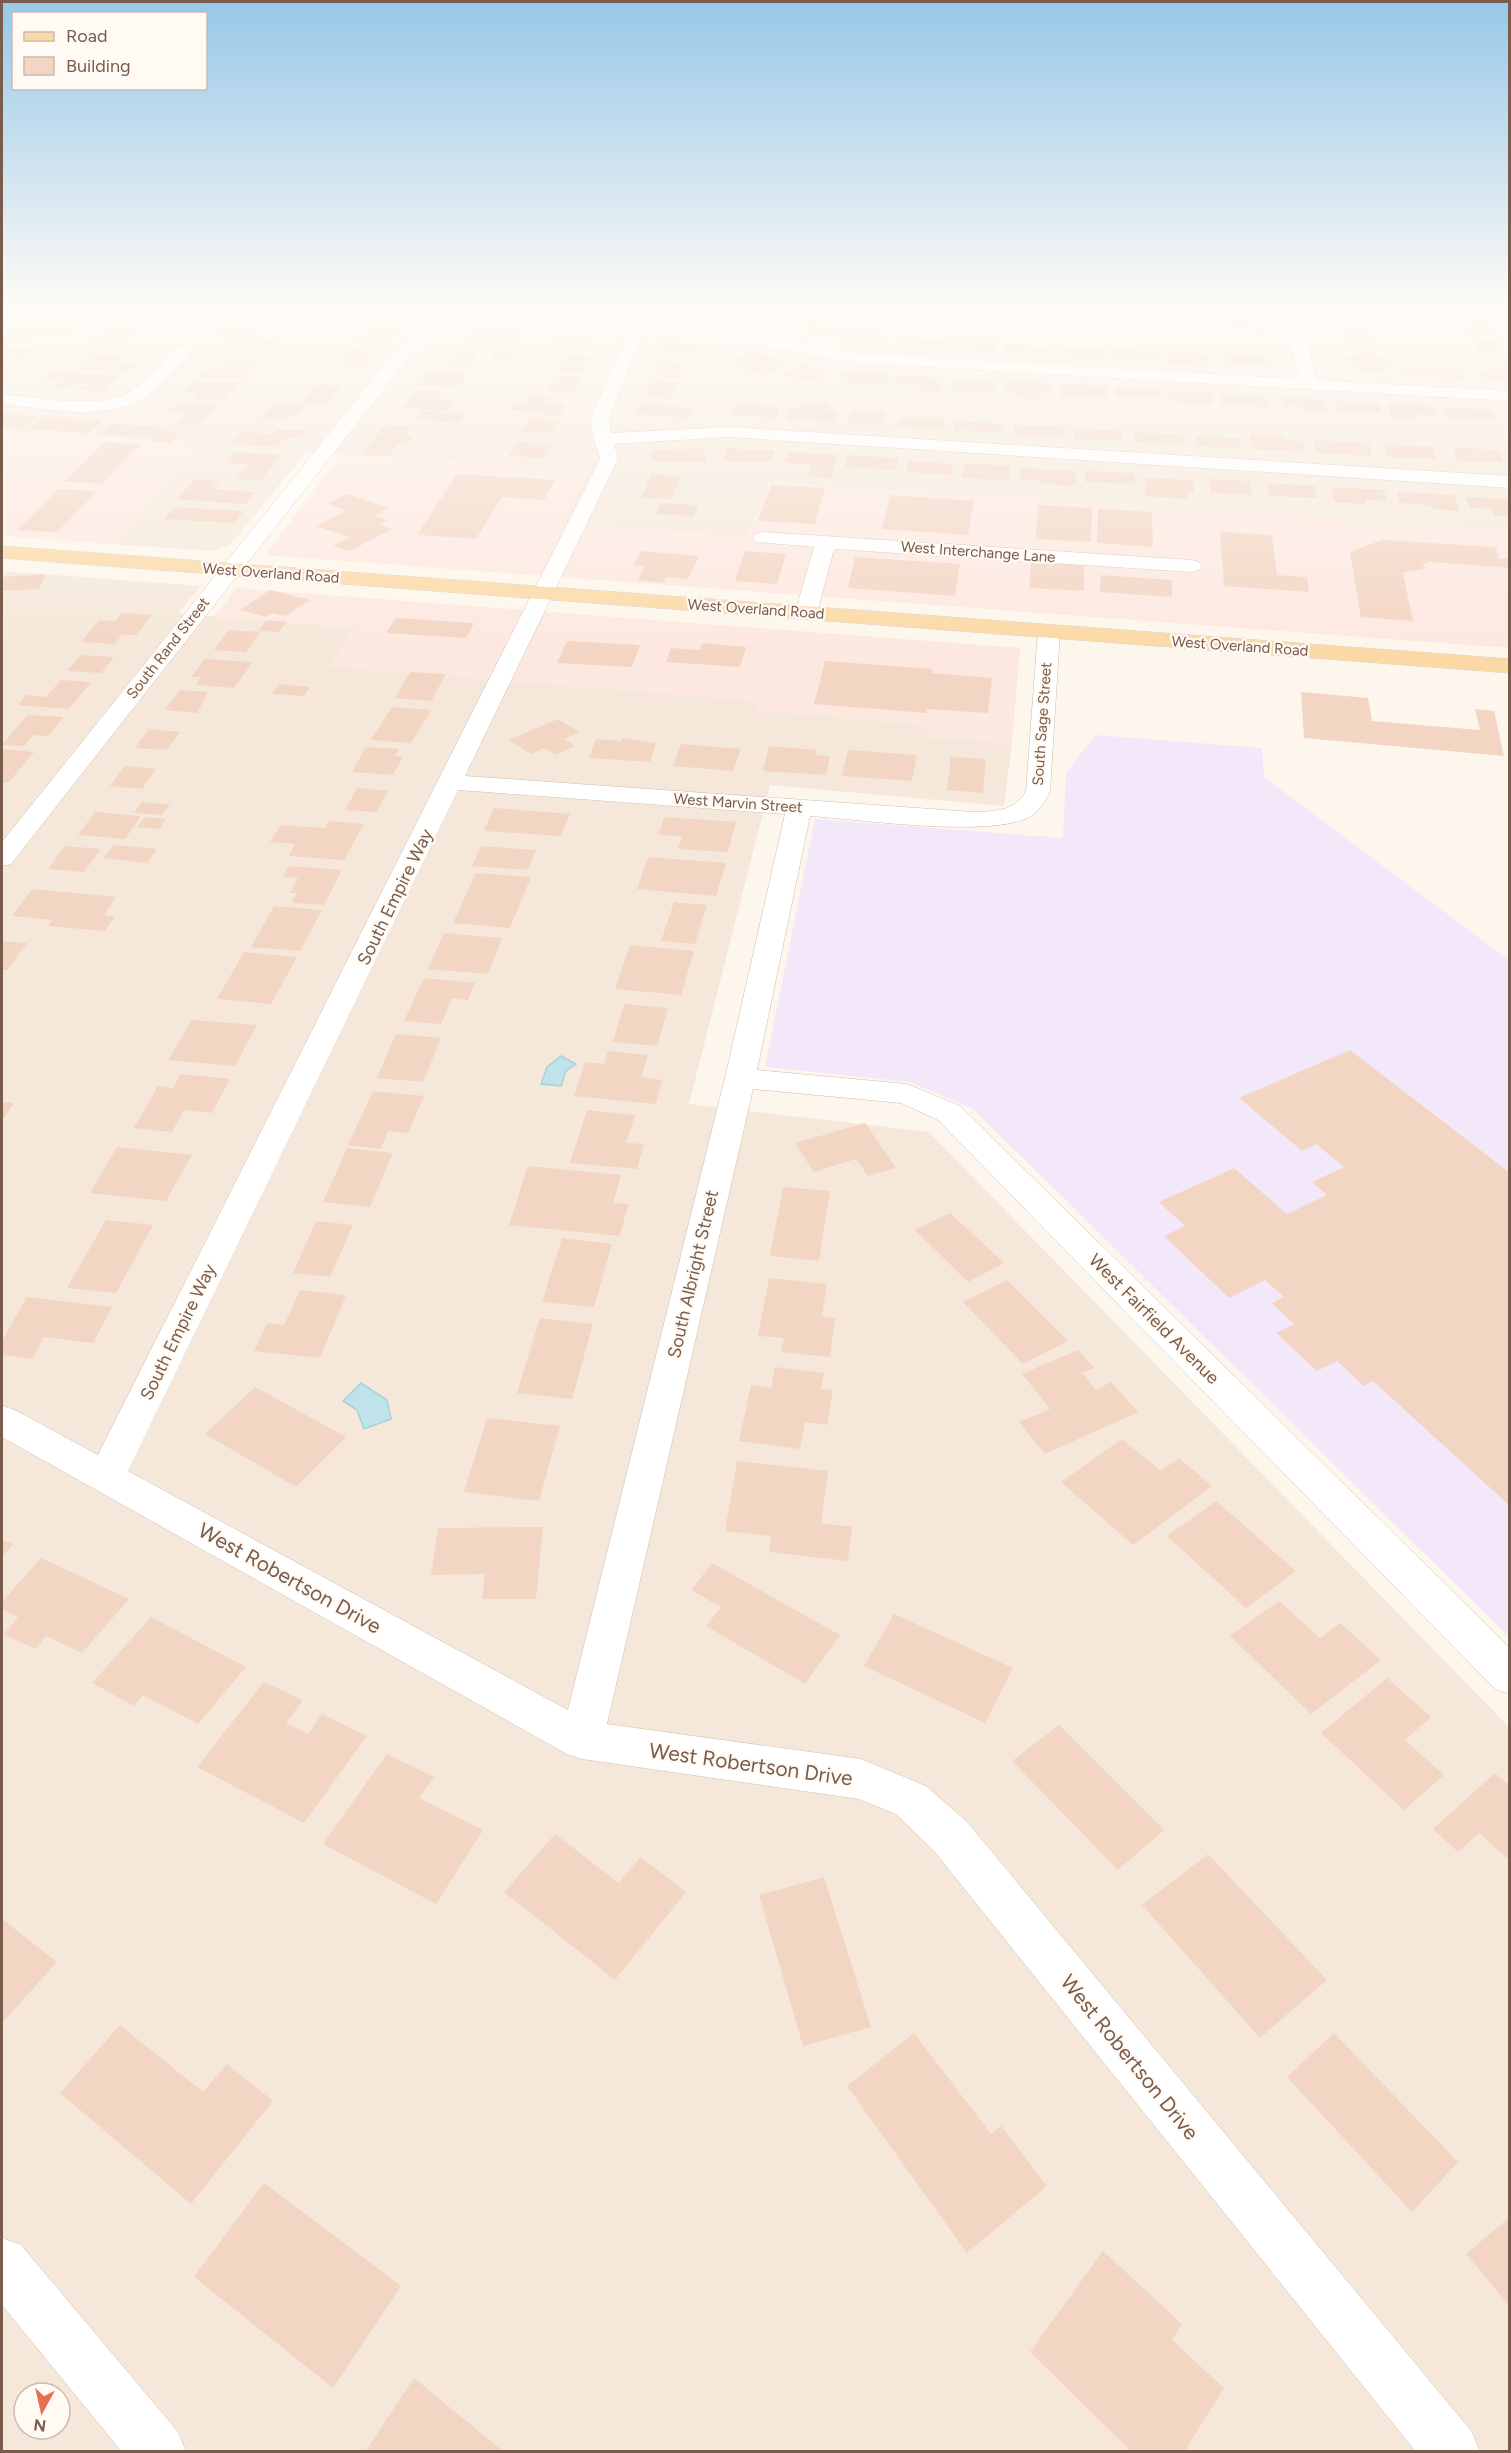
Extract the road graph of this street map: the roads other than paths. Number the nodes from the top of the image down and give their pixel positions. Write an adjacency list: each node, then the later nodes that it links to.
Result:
1 (347, 423): 9 (street, South Rand Street)
2 (600, 423): 3 (street, South Empire Way)
3 (605, 439): 4 (street); 10 (street, South Empire Way)
4 (1509, 482)
5 (763, 538): 6 (street, West Interchange Lane)
6 (826, 542): 8 (street, West Interchange Lane); 11 (street)
7 (2, 552): 9 (main road, West Overland Road)
8 (1192, 566)
9 (230, 570): 10 (main road, West Overland Road); 17 (street, South Rand Street)
10 (545, 593): 11 (main road, West Overland Road); 14 (street, South Empire Way)
11 (806, 613): 12 (main road, West Overland Road)
12 (1049, 631): 13 (main road, West Overland Road); 16 (street, South Sage Street)
13 (1509, 666)
14 (452, 782): 15 (street, West Marvin Street); 20 (street, South Empire Way)
15 (799, 807): 16 (street, West Marvin Street); 18 (street, South Albright Street)
16 (1024, 811)
17 (2, 858)
18 (740, 1078): 21 (street, West Fairfield Avenue); 22 (street, South Albright Street)
19 (2, 1420): 20 (street, West Robertson Drive)
20 (106, 1477): 22 (street, West Robertson Drive)
21 (1508, 1673)
22 (582, 1740): 25 (street, West Robertson Drive)
23 (2, 2264): 24 (street)
24 (158, 2451)
25 (1452, 2451)

